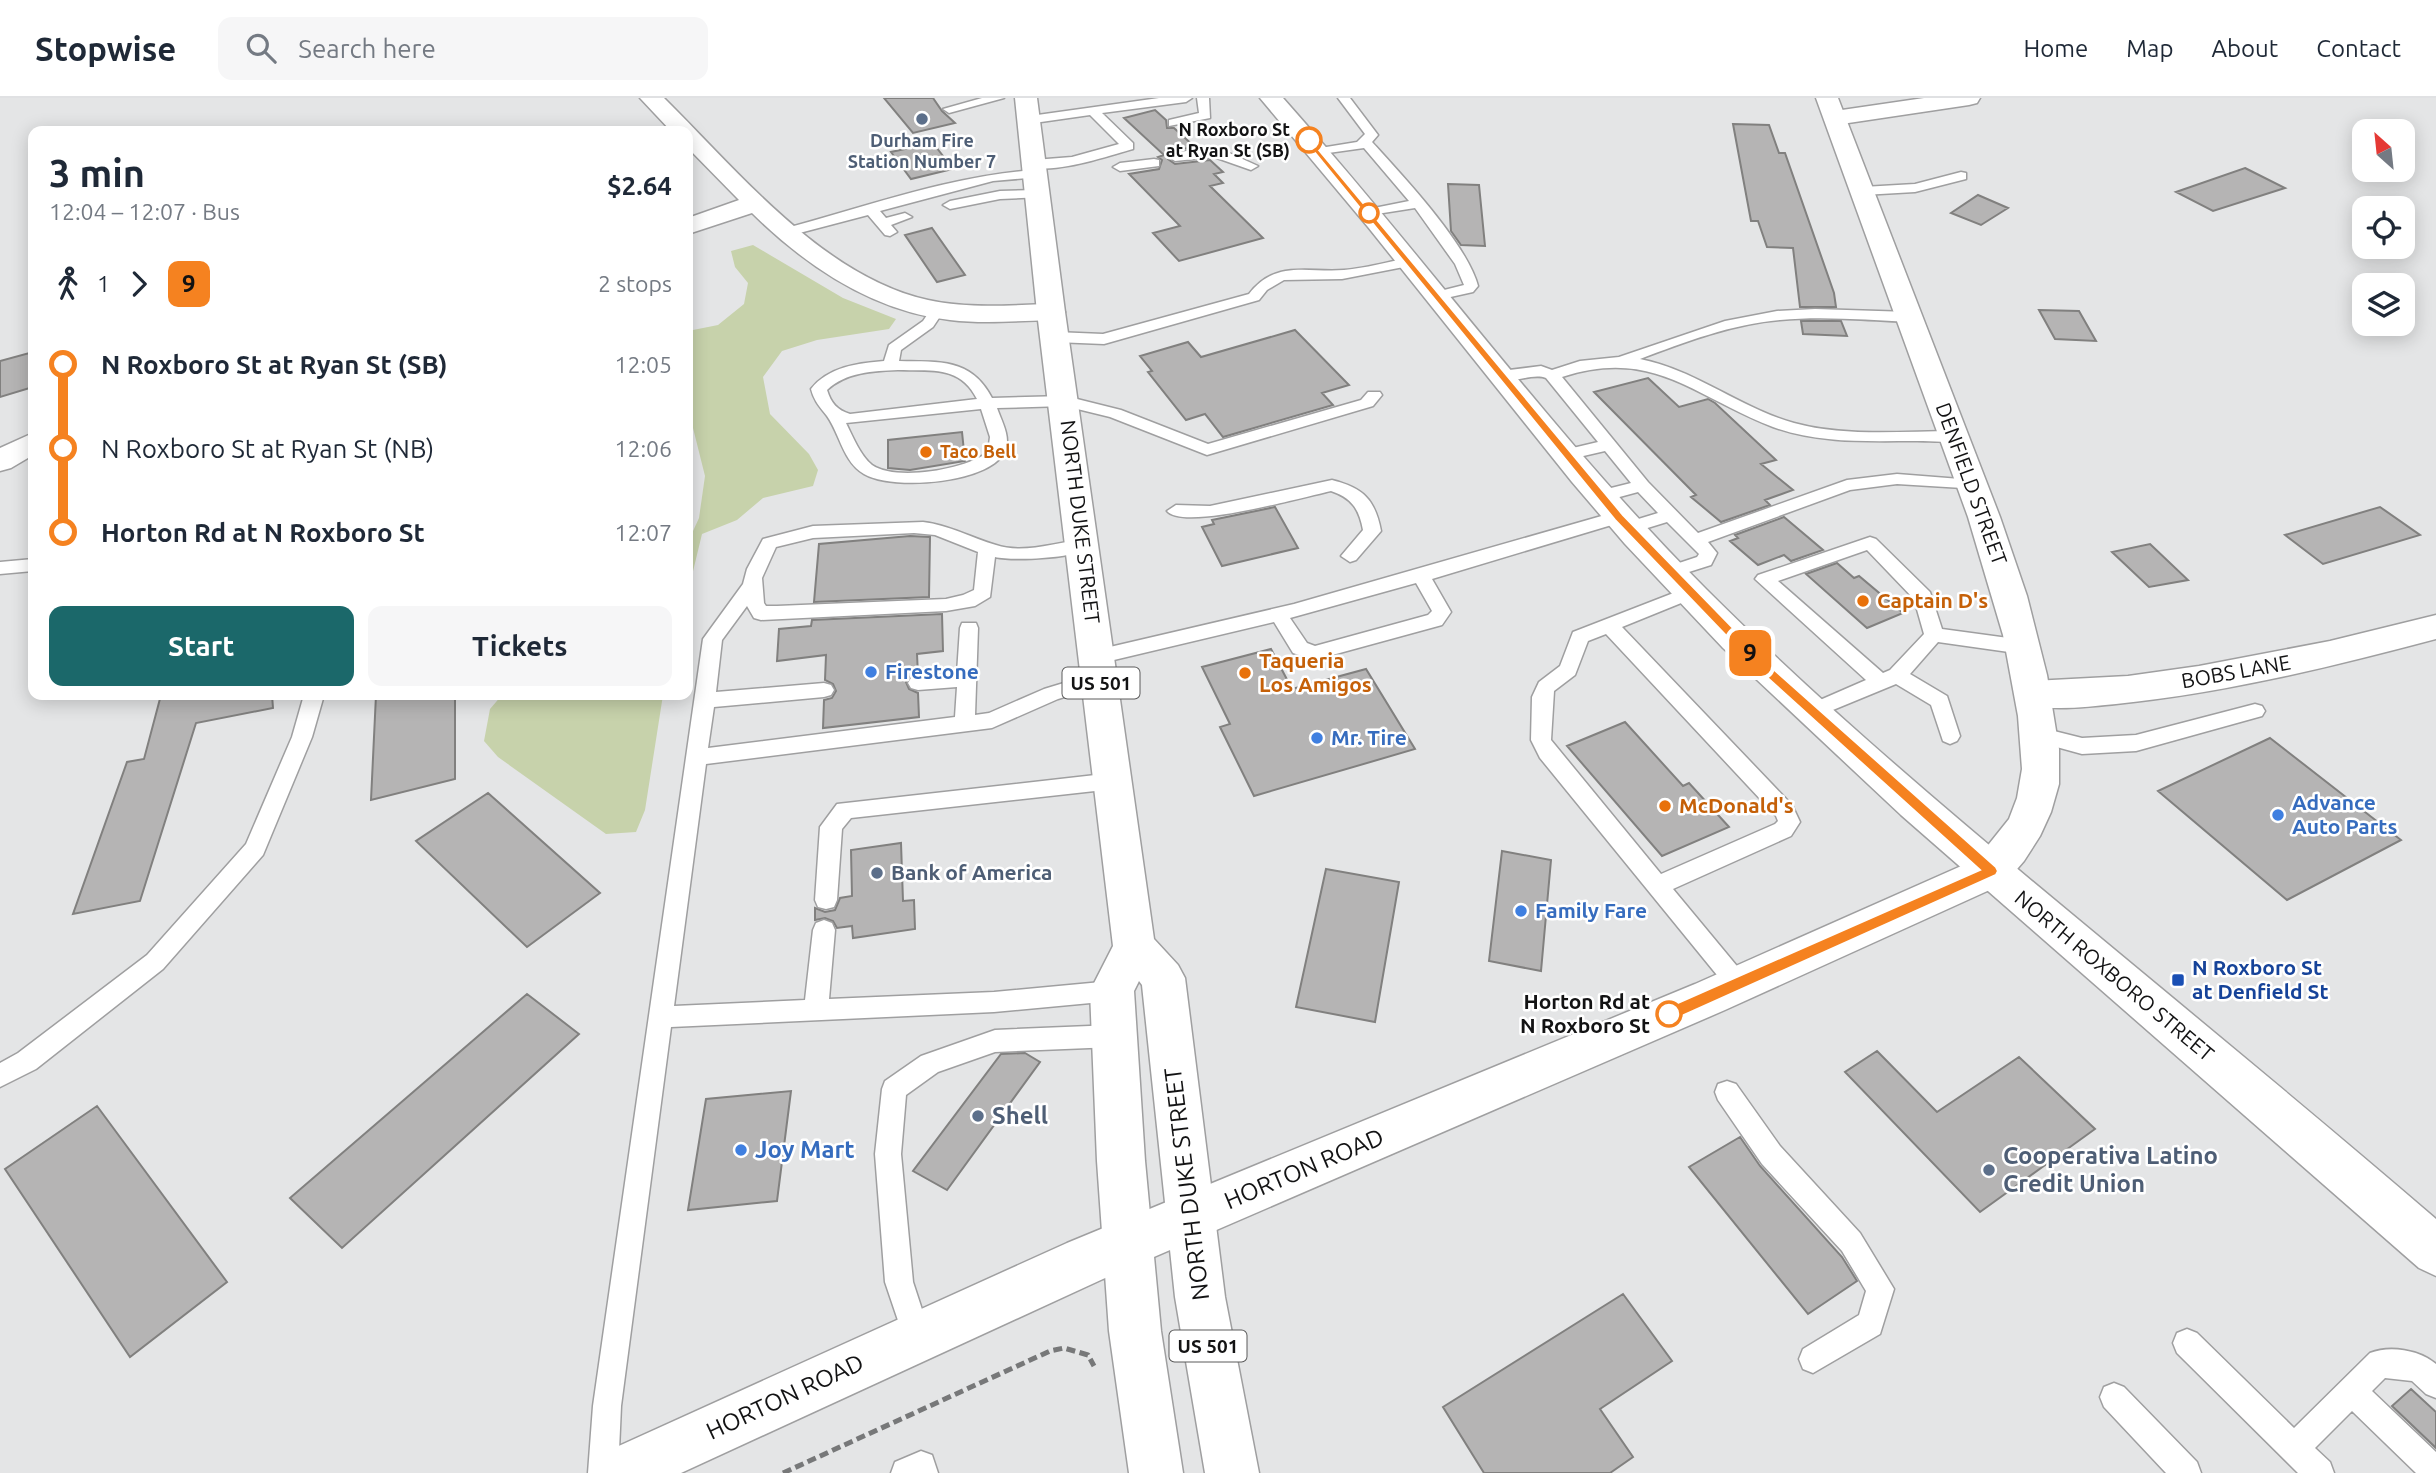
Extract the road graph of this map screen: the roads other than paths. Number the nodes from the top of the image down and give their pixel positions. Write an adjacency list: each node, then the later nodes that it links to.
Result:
1 (651, 98): 15 (main road)
2 (998, 98): 10 (lane)
3 (1107, 98): 12 (lane)
4 (1186, 98): 12 (lane)
5 (1203, 98): 14 (lane)
6 (1271, 98): 18 (main road, NORTH ROXBORO STREET)
7 (1344, 98): 17 (lane)
8 (1969, 98): 9 (main road)
9 (1831, 108): 25 (main road, DENFIELD STREET)
10 (949, 109)
11 (1027, 109): 13 (lane); 24 (main road, NORTH DUKE STREET / US 501)
12 (1120, 109): 13 (lane)
13 (1094, 111): 24 (lane)
14 (1173, 123)
15 (679, 126)
16 (693, 140): 26 (main road)
17 (1366, 143): 18 (lane); 27 (lane)
18 (1319, 152): 30 (main road, NORTH ROXBORO STREET)
19 (1175, 157): 21 (lane)
20 (1154, 163): 22 (lane)
21 (1251, 166)
22 (1120, 167)
23 (1961, 176): 25 (lane)
24 (1035, 177): 28 (lane); 29 (lane); 38 (main road, NORTH DUKE STREET / US 501)
25 (1863, 191): 37 (main road, DENFIELD STREET)
26 (756, 203): 32 (main road); 33 (main road)
27 (1418, 203): 30 (lane); 35 (lane)
28 (950, 205)
29 (870, 208): 31 (lane); 33 (lane)
30 (1369, 213): 34 (main road, NORTH ROXBORO STREET)
31 (905, 216)
32 (693, 224)
33 (788, 232): 36 (main road)
34 (1409, 262): 35 (main road, NORTH ROXBORO STREET); 38 (lane)
35 (1437, 296): 42 (main road, NORTH ROXBORO STREET)
36 (938, 309): 38 (main road); 40 (lane)
37 (1910, 317): 39 (lane); 47 (main road, DENFIELD STREET)
38 (1053, 324): 44 (main road, NORTH DUKE STREET / US 501)
39 (1625, 360): 41 (lane); 47 (lane)
40 (891, 365): 45 (lane); 46 (lane)
41 (1552, 375): 42 (lane); 49 (lane)
42 (1501, 376): 50 (main road, NORTH ROXBORO STREET)
43 (1374, 394): 44 (lane)
44 (1065, 401): 45 (lane); 58 (main road, NORTH DUKE STREET / US 501)
45 (987, 403): 46 (lane); 46 (lane)
46 (834, 415)
47 (1954, 436): 52 (main road, DENFIELD STREET)
48 (28, 445): 51 (main road)
49 (1608, 445): 50 (lane); 53 (lane)
50 (1566, 456): 55 (main road, NORTH ROXBORO STREET)
51 (0, 461)
52 (1973, 485): 57 (lane); 71 (main road, DENFIELD STREET)
53 (1642, 486): 55 (lane); 56 (lane)
54 (1176, 511): 60 (lane)
55 (1616, 514): 56 (lane); 63 (lane); 64 (main road, NORTH ROXBORO STREET)
56 (1671, 515): 57 (lane)
57 (1696, 540): 64 (lane)
58 (1083, 545): 59 (lane); 72 (main road, NORTH DUKE STREET / US 501)
59 (987, 548): 65 (lane); 65 (lane)
60 (1350, 556)
61 (28, 565): 62 (lane)
62 (0, 568)
63 (1421, 576): 66 (lane); 66 (lane)
64 (1680, 583): 67 (lane); 81 (main road, NORTH ROXBORO STREET)
65 (750, 588): 79 (lane)
66 (1279, 614): 72 (lane)
67 (1608, 624): 88 (lane); 88 (lane)
68 (2436, 627): 77 (main road, BOBS LANE)
69 (969, 628): 73 (lane)
70 (1934, 635): 71 (lane); 74 (lane); 74 (lane)
71 (2022, 647): 77 (main road, DENFIELD STREET)
72 (1099, 668): 82 (lane); 86 (main road, NORTH DUKE STREET / US 501)
73 (967, 679): 75 (lane); 82 (lane)
74 (1889, 679): 81 (lane); 84 (lane)
75 (918, 683)
76 (824, 690): 79 (lane)
77 (2033, 694): 83 (main road, DENFIELD STREET)
78 (313, 700): 97 (lane)
79 (705, 700): 85 (lane)
80 (2255, 711): 83 (lane)
81 (1811, 712): 87 (main road, NORTH ROXBORO STREET)
82 (965, 723): 85 (lane)
83 (2038, 735): 87 (main road, DENFIELD STREET)
84 (1950, 736)
85 (696, 757): 95 (lane)
86 (1113, 781): 89 (lane); 91 (main road, NORTH DUKE STREET / US 501)
87 (1991, 871): 92 (main road, HORTON ROAD); 101 (main road, NORTH ROXBORO STREET)
88 (1657, 886): 92 (lane)
89 (826, 900)
90 (824, 930): 94 (lane)
91 (1134, 946): 93 (main road, US 501); 99 (main road, NORTH DUKE STREET / US 501)
92 (1738, 984): 99 (main road, HORTON ROAD)
93 (1112, 991): 94 (lane); 96 (main road, US 501)
94 (816, 1010): 95 (lane)
95 (659, 1017): 110 (lane)
96 (1114, 1036): 100 (main road, US 501); 102 (lane)
97 (0, 1076)
98 (1727, 1092): 104 (lane)
99 (1190, 1217): 100 (main road, HORTON ROAD); 115 (main road, NORTH DUKE STREET / US 501)
100 (1128, 1243): 102 (main road, HORTON ROAD); 114 (main road, US 501)
101 (2436, 1251)
102 (917, 1337): 111 (main road, HORTON ROAD)
103 (2187, 1343): 108 (lane)
104 (1814, 1359)
105 (2436, 1384): 106 (lane)
106 (2352, 1392): 108 (lane); 109 (lane)
107 (2114, 1397): 116 (lane)
108 (2294, 1448): 117 (lane)
109 (2436, 1472)
110 (603, 1473)
111 (620, 1473)
112 (906, 1473): 113 (lane)
113 (923, 1473)
114 (1156, 1473)
115 (1232, 1473)
116 (2186, 1473)
117 (2319, 1473)

